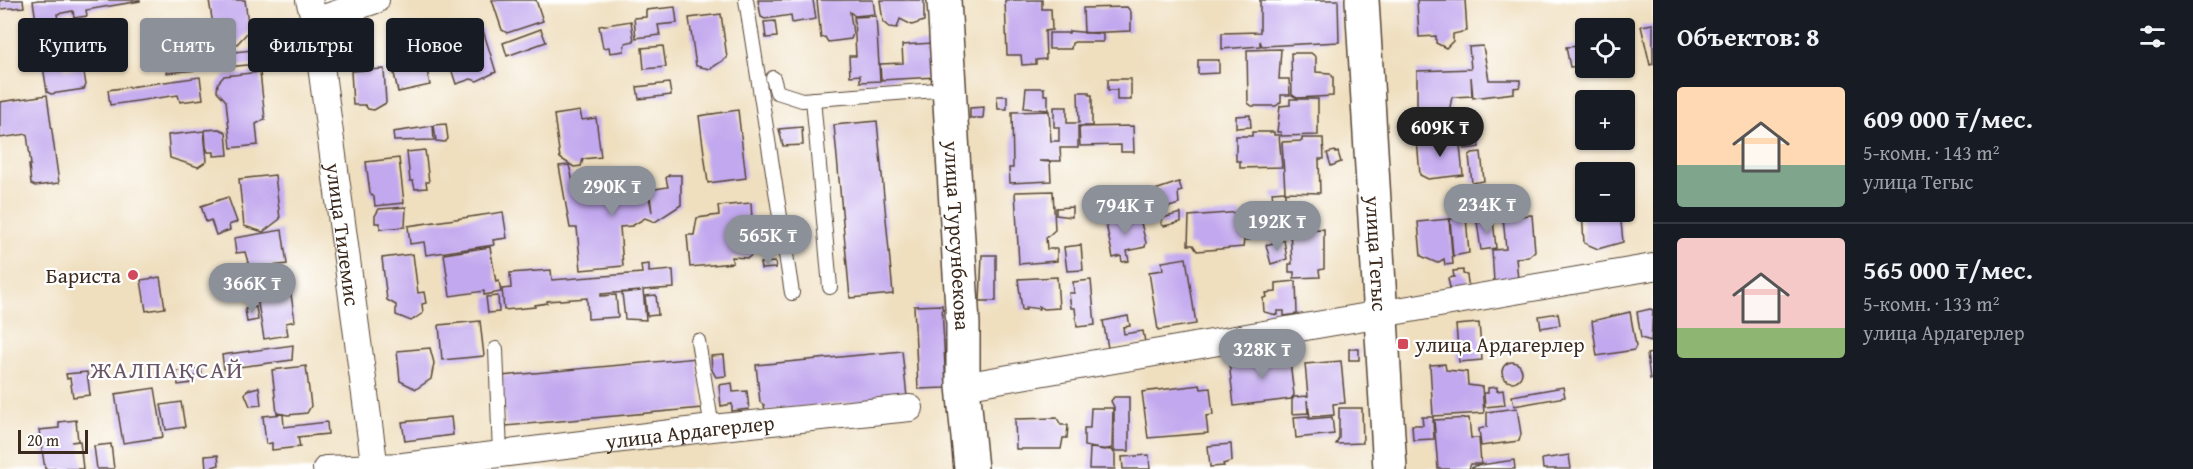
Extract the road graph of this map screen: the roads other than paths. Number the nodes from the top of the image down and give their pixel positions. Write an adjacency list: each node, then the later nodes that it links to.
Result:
1 (376, 0): 5 (street)
2 (746, 0): 11 (lane)
3 (944, 0): 7 (street, улица Турсунбекова)
4 (1362, 0): 12 (street, улица Тегыс)
5 (312, 10): 19 (street, улица Тилемис)
6 (773, 78): 8 (lane)
7 (950, 89): 8 (lane); 15 (street, улица Турсунбекова)
8 (813, 99): 10 (lane)
9 (1653, 267): 12 (street)
10 (830, 287)
11 (792, 293)
12 (1380, 314): 15 (street); 22 (street, улица Тегыс)
13 (698, 341): 17 (lane)
14 (496, 349): 18 (lane)
15 (963, 386): 21 (street, улица Турсунбекова)
16 (910, 408): 17 (street, улица Ардагерлер)
17 (712, 428): 18 (street, улица Ардагерлер)
18 (500, 455): 19 (street, улица Ардагерлер)
19 (375, 468): 20 (street, улица Ардагерлер)
20 (326, 469)
21 (971, 469)
22 (1390, 469)

